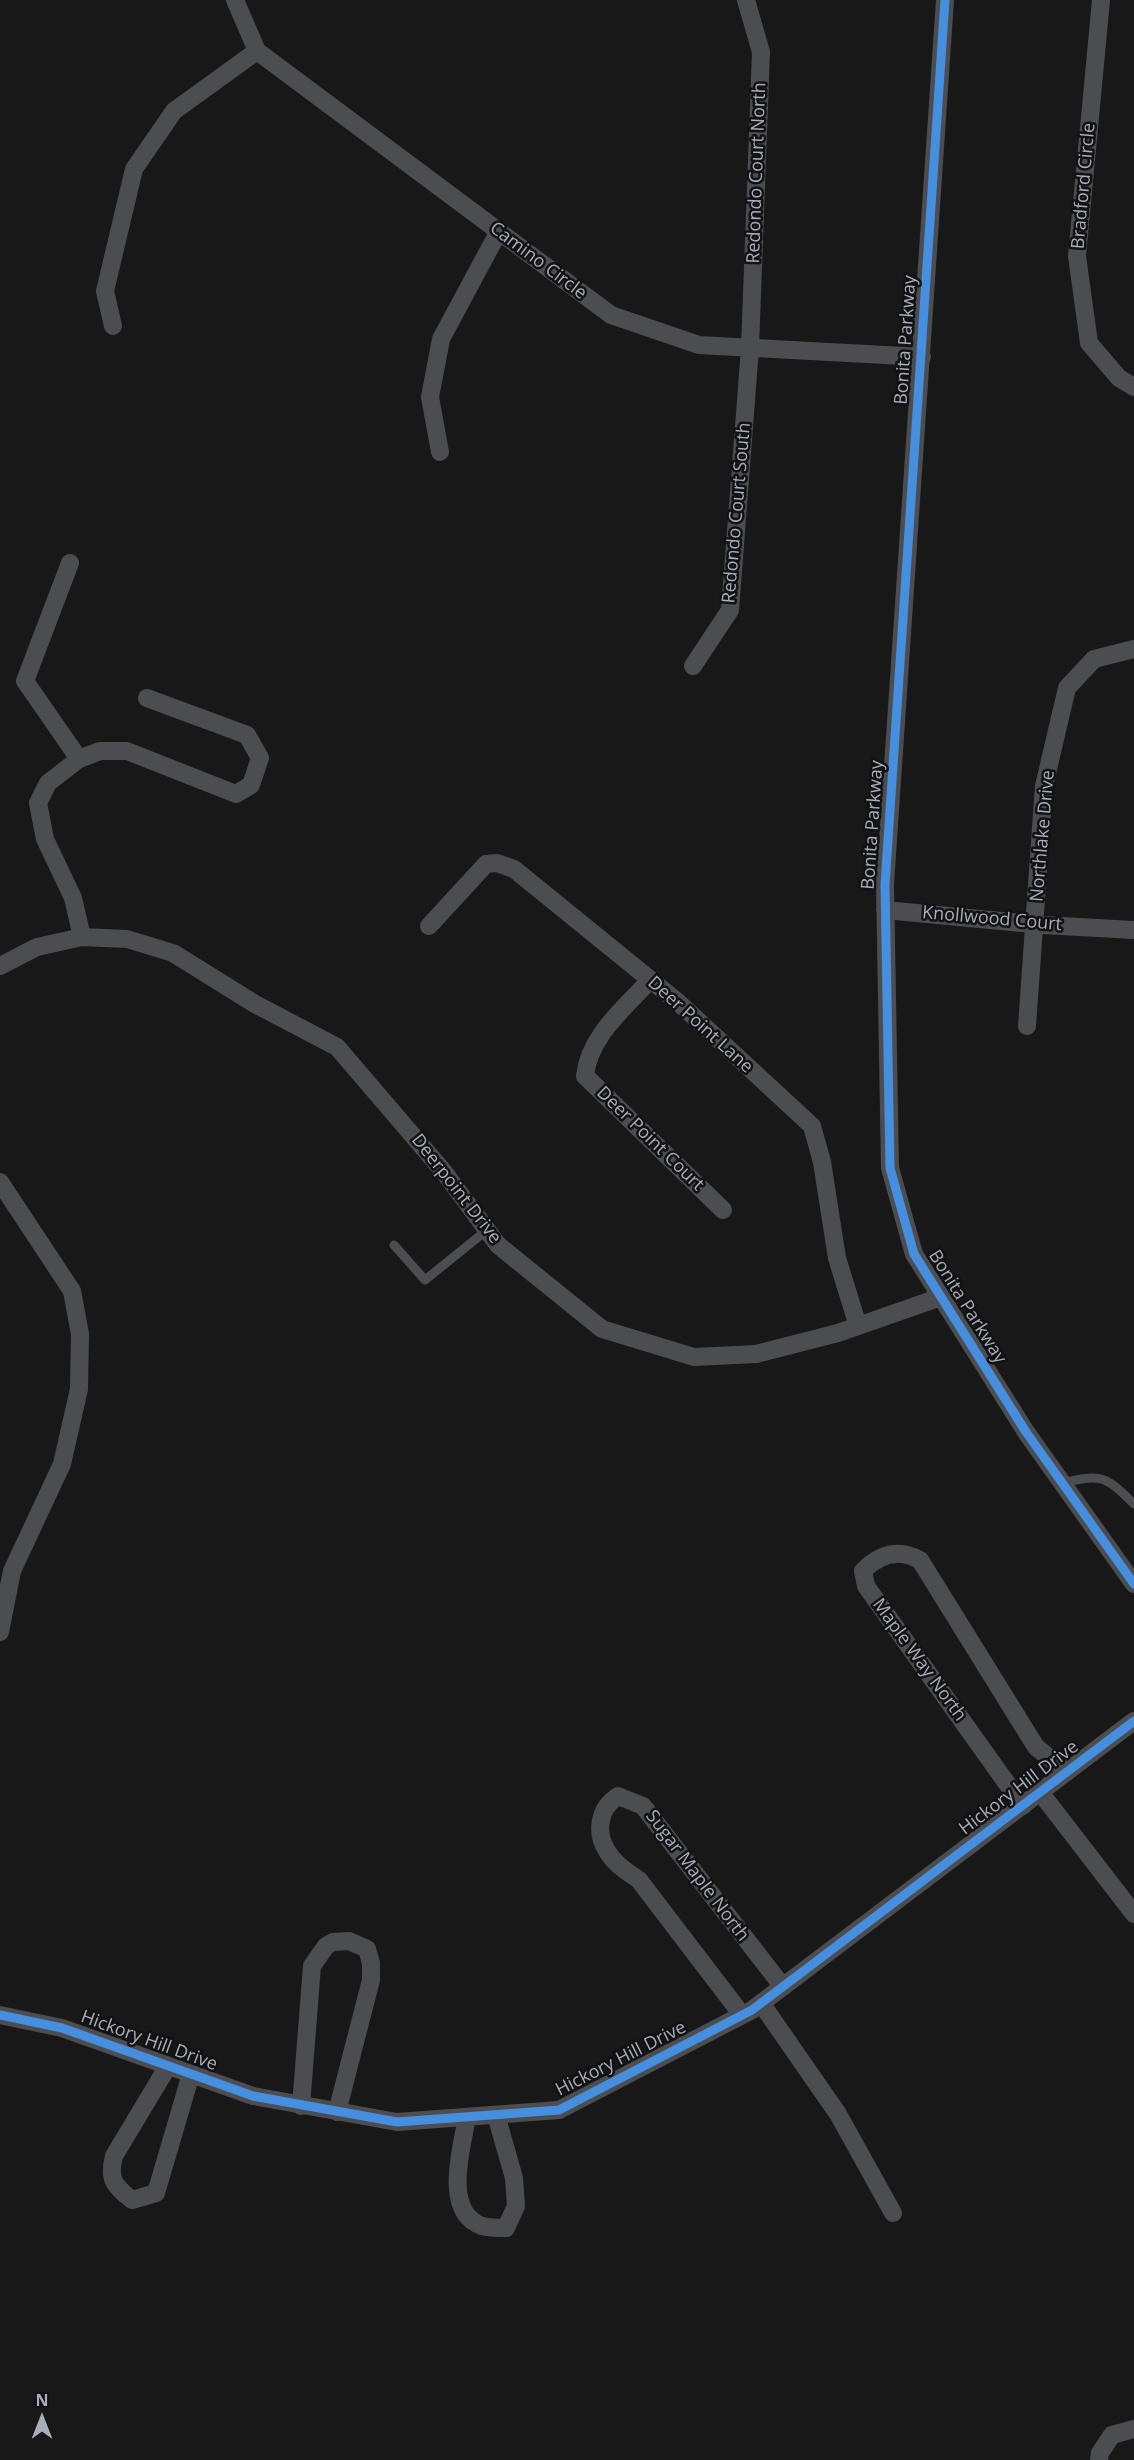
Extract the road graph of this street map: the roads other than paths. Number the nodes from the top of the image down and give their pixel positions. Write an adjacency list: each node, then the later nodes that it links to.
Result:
1 (235, 0): 5 (street)
2 (746, 0): 8 (street, Redondo Court North)
3 (945, 0): 9 (street, Bonita Parkway)
4 (1101, 0): 10 (street, Bradford Circle)
5 (256, 51): 6 (street, Camino Circle); 7 (street)
6 (499, 231): 8 (street, Camino Circle); 11 (street)
7 (113, 326)
8 (750, 348): 9 (street, Camino Circle); 14 (street, Redondo Court South)
9 (922, 357): 17 (street, Bonita Parkway)
10 (1134, 387)
11 (440, 452)
12 (70, 563): 16 (street)
13 (1134, 649): 18 (street, Northlake Drive)
14 (693, 666)
15 (147, 699): 16 (street)
16 (79, 759): 21 (street)
17 (885, 910): 18 (street, Knollwood Court); 29 (street, Bonita Parkway)
18 (1035, 924): 20 (street, Knollwood Court); 24 (street, Northlake Drive)
19 (429, 926): 23 (street, Deer Point Lane)
20 (1134, 930)
21 (82, 938): 22 (street, Deerpoint Drive); 27 (street, Deerpoint Drive)
22 (0, 966)
23 (650, 980): 26 (street, Deer Point Court); 30 (street, Deer Point Lane)
24 (1027, 1026)
25 (0, 1182): 34 (street)
26 (723, 1210)
27 (487, 1230): 28 (lane); 30 (street, Deerpoint Drive)
28 (394, 1245)
29 (941, 1297): 30 (street, Deerpoint Drive); 31 (street, Bonita Parkway)
30 (858, 1326)
31 (1062, 1483): 32 (lane); 33 (street, Bonita Parkway)
32 (1134, 1504)
33 (1134, 1584)
34 (0, 1632)
35 (1134, 1720): 36 (street, Hickory Hill Drive)
36 (1067, 1772): 37 (street, Hickory Hill Drive); 38 (street, Maple Way North)
37 (1040, 1792): 38 (street, Hickory Hill Drive); 39 (street)
38 (1023, 1806): 40 (street, Hickory Hill Drive)
39 (1134, 1914)
40 (783, 1987): 41 (street, Hickory Hill Drive); 43 (street, Sugar Maple North)
41 (761, 2003): 43 (street, Hickory Hill Drive); 50 (street)
42 (0, 2015): 44 (street, Hickory Hill Drive)
43 (742, 2015): 48 (street, Hickory Hill Drive)
44 (168, 2066): 45 (street, Hickory Hill Drive); 45 (street)
45 (191, 2074): 46 (street, Hickory Hill Drive)
46 (301, 2106): 47 (street, Hickory Hill Drive); 47 (street)
47 (337, 2112): 49 (street, Hickory Hill Drive)
48 (496, 2115): 49 (street, Hickory Hill Drive); 49 (street)
49 (467, 2117)
50 (893, 2213)
51 (1134, 2429): 52 (street)
52 (1099, 2460)

